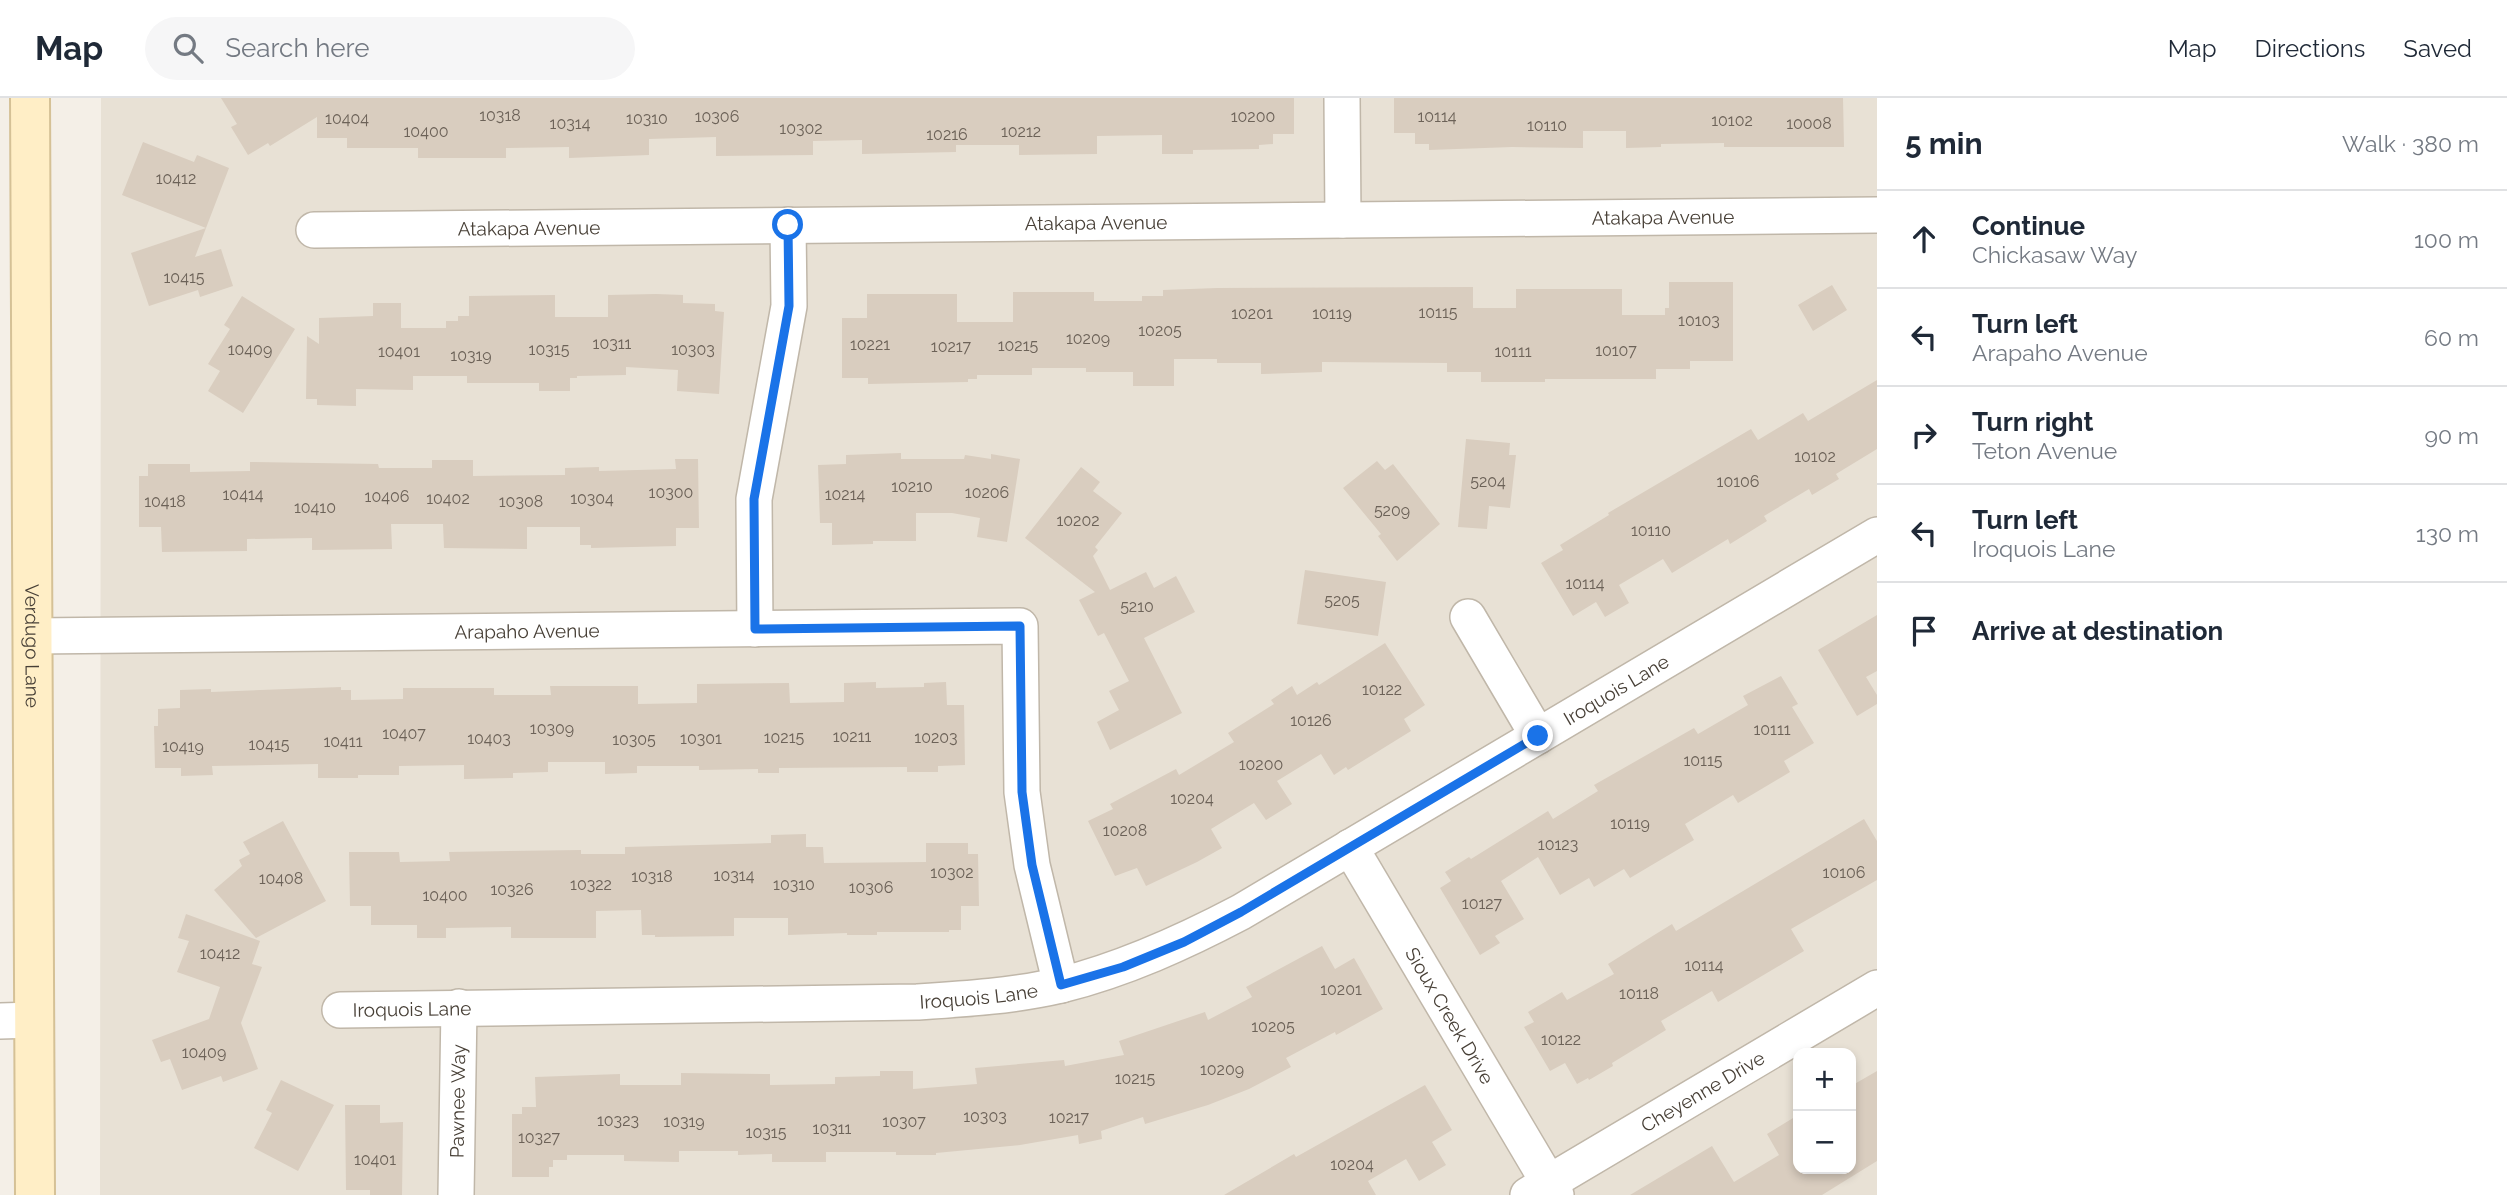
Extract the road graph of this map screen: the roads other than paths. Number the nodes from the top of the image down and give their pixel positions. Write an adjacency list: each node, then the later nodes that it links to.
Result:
1 (30, 98): 10 (street, Verdugo Lane)
2 (1342, 98): 4 (street)
3 (1877, 215): 4 (street, Atakapa Avenue)
4 (1343, 220): 5 (street, Atakapa Avenue)
5 (788, 225): 6 (street, Atakapa Avenue); 9 (street)
6 (314, 230)
7 (1877, 535): 11 (street, Iroquois Lane)
8 (1468, 617): 11 (street)
9 (755, 629): 10 (street, Arapaho Avenue); 13 (street, Arapaho Avenue)
10 (33, 636): 17 (street, Verdugo Lane)
11 (1538, 736): 12 (street, Iroquois Lane)
12 (1350, 847): 13 (street, Iroquois Lane); 18 (street, Sioux Creek Drive)
13 (1061, 985): 15 (street, Iroquois Lane)
14 (1877, 988): 18 (street, Cheyenne Drive)
15 (459, 1007): 16 (street, Iroquois Lane); 20 (street, Pawnee Way)
16 (340, 1010)
17 (17, 1021): 19 (street, Verdugo Lane)
18 (1544, 1191)
19 (35, 1195)
20 (456, 1195)

